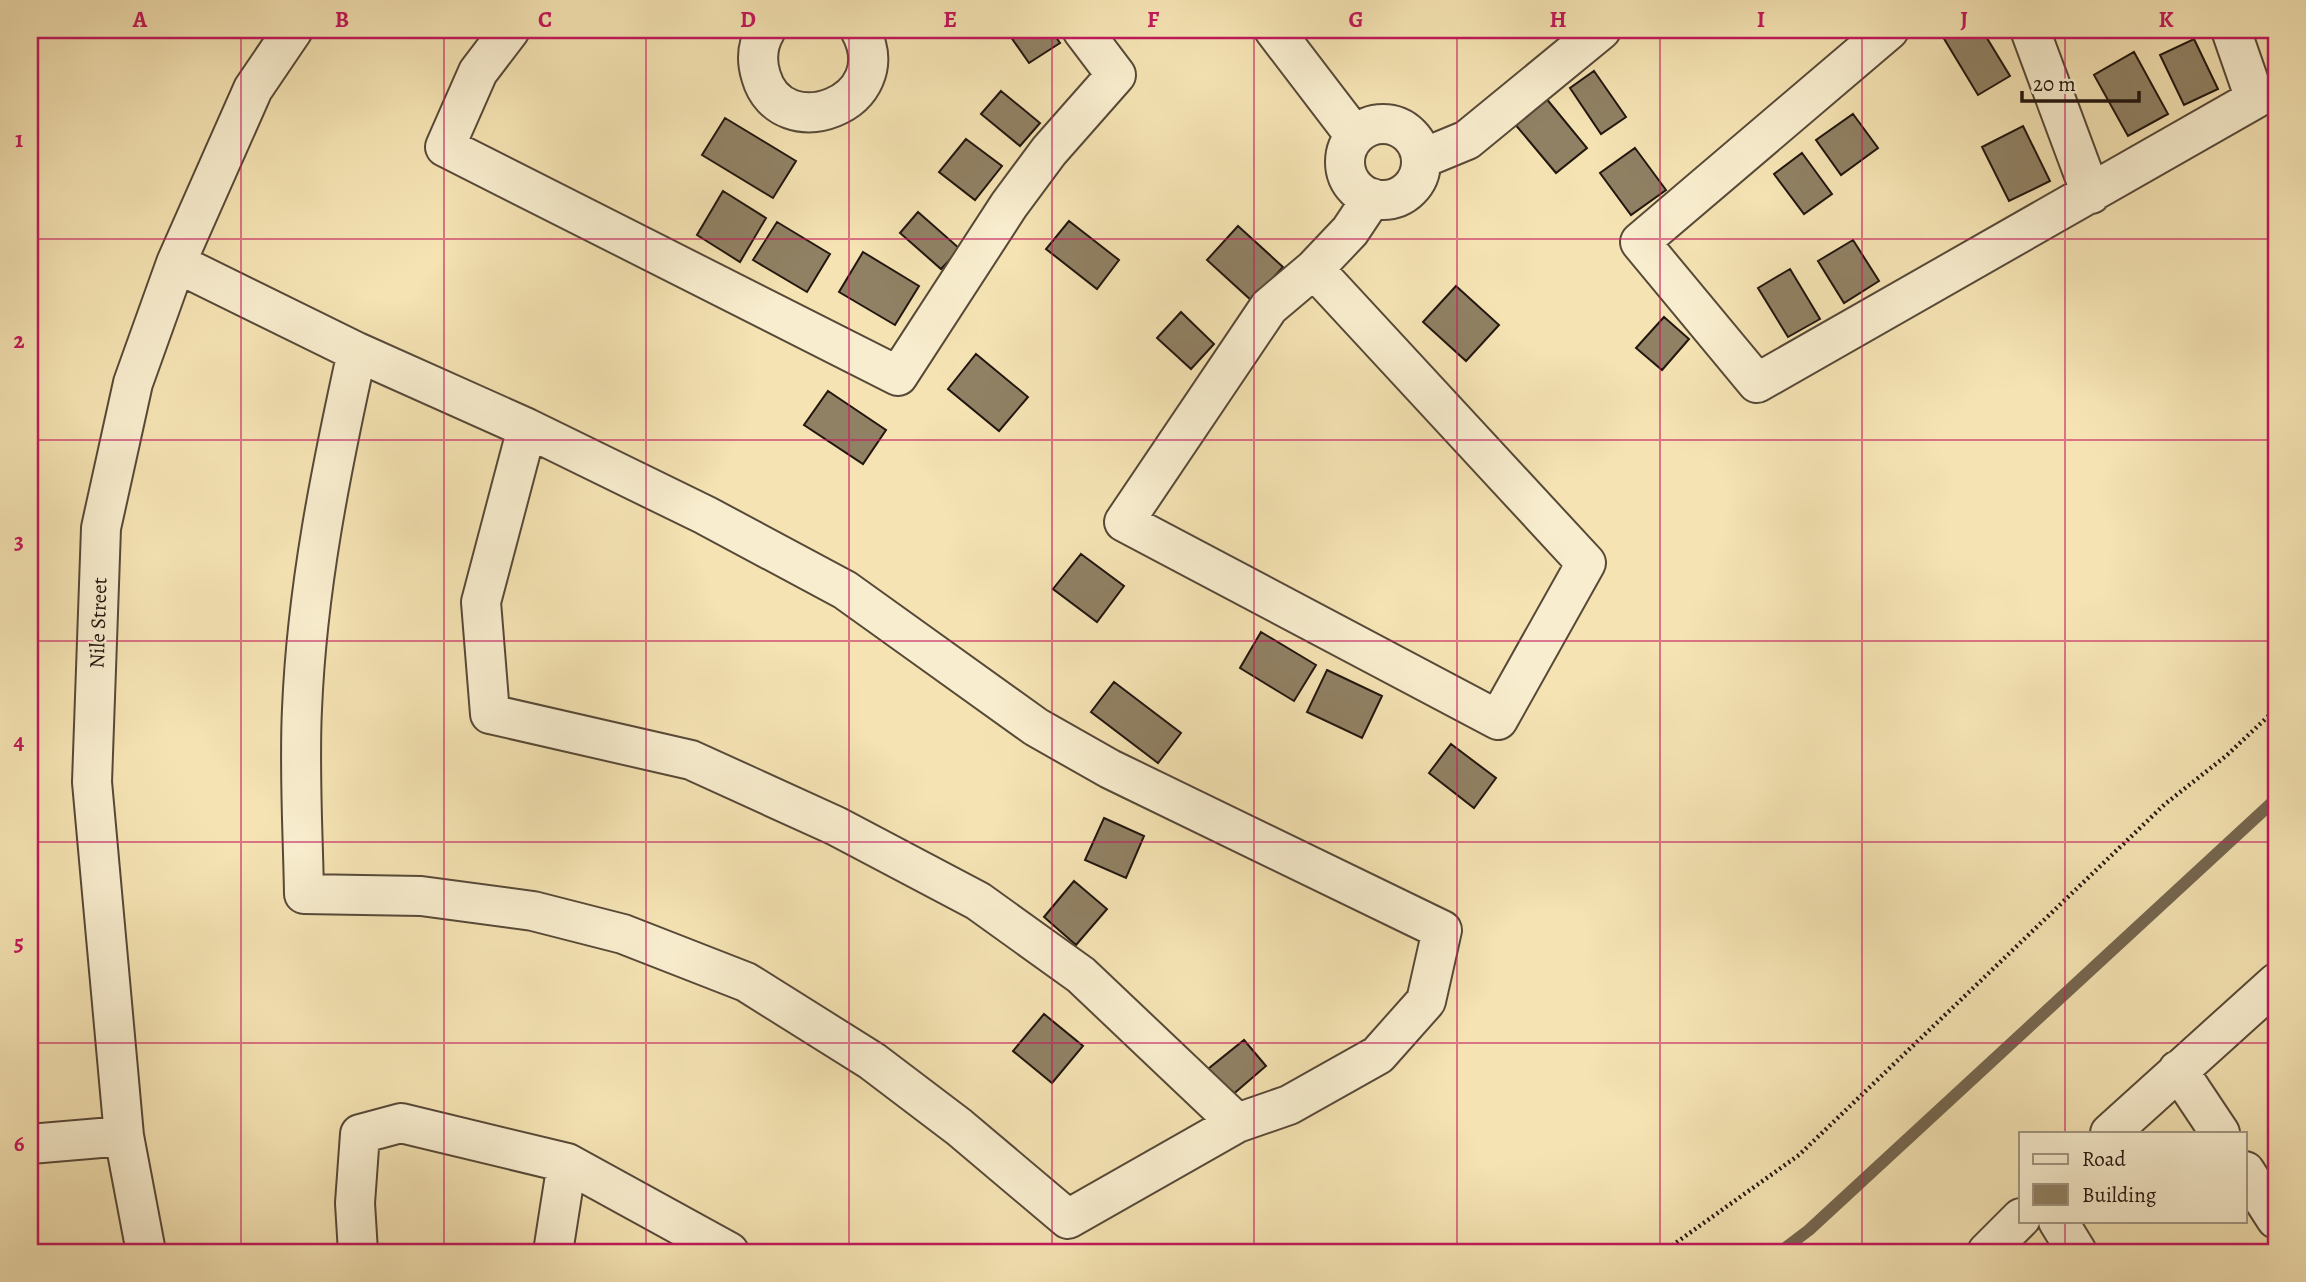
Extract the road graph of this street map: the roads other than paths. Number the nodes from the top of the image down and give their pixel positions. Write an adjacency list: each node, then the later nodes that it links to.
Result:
1 (293, 30): 15 (street, Nile Street)
2 (510, 30): 5 (street)
3 (766, 30): 4 (street)
4 (860, 30)
5 (1082, 30)
6 (1274, 30): 11 (street)
7 (1601, 30): 12 (street)
8 (1889, 30): 13 (street)
9 (2030, 30): 13 (street)
10 (2231, 30): 13 (street)
11 (1355, 136): 12 (street); 14 (street)
12 (1422, 159): 14 (street)
13 (2091, 194)
14 (1372, 198): 16 (street)
15 (176, 263): 17 (street); 24 (street, Nile Street)
16 (1314, 269): 16 (street)
17 (357, 352): 18 (street); 21 (street)
18 (527, 428): 21 (street); 21 (street)
19 (2276, 984): 20 (street)
20 (2178, 1070): 22 (street); 23 (street)
21 (1237, 1123)
22 (2111, 1132)
23 (2219, 1132)
24 (124, 1136): 25 (street); 31 (street, Nile Street)
25 (30, 1144)
26 (567, 1163): 32 (street); 33 (street); 34 (street)
27 (2246, 1173): 28 (street)
28 (2276, 1219)
29 (2019, 1220): 35 (street)
30 (2059, 1222): 36 (street)
31 (145, 1252)
32 (358, 1252)
33 (552, 1252)
34 (729, 1252)
35 (1987, 1252)
36 (2077, 1252)

